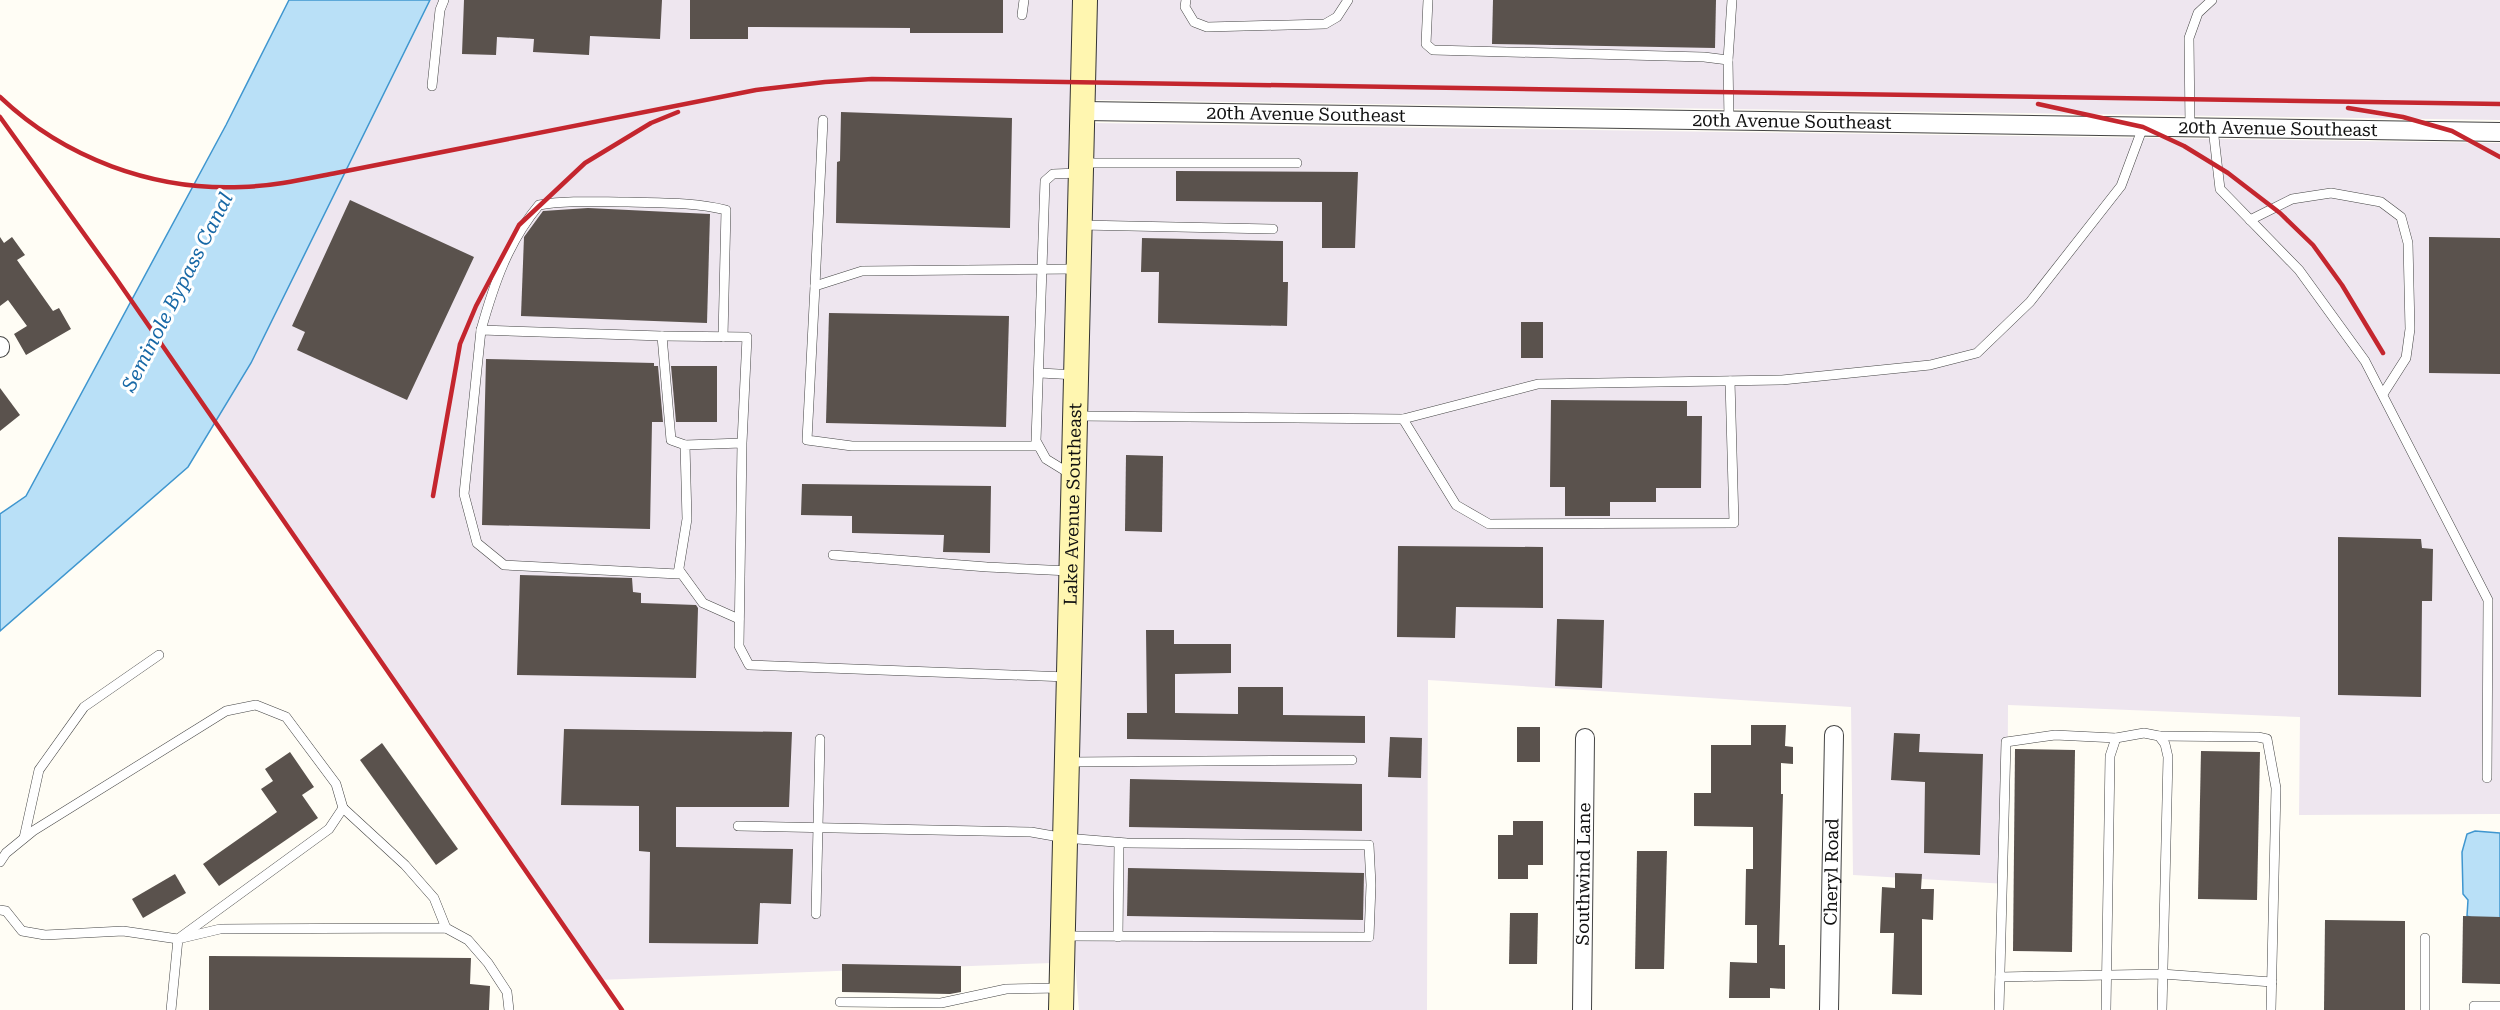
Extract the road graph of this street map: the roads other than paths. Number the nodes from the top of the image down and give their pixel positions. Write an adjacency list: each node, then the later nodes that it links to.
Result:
1 (444, 0): 11 (lane)
2 (1024, 0): 9 (lane)
3 (1085, 0): 12 (street, Lake Avenue Southeast)
4 (1186, 0): 5 (lane)
5 (1348, 0)
6 (1428, 0): 10 (lane)
7 (1732, 0): 10 (lane)
8 (2212, 0): 16 (lane)
9 (1023, 15)
10 (1728, 60): 14 (lane)
11 (432, 86)
12 (1084, 111): 14 (street, 20th Avenue Southeast); 20 (street, Lake Avenue Southeast)
13 (822, 120): 26 (lane)
14 (1729, 121): 15 (street, 20th Avenue Southeast)
15 (2143, 127): 16 (street, 20th Avenue Southeast); 32 (lane)
16 (2190, 127): 17 (street, 20th Avenue Southeast)
17 (2213, 128): 18 (street, 20th Avenue Southeast); 21 (lane)
18 (2500, 132)
19 (1297, 163): 20 (lane)
20 (1082, 168): 22 (street, Lake Avenue Southeast); 25 (lane)
21 (2250, 220): 33 (lane); 33 (lane)
22 (1081, 225): 23 (lane); 24 (street, Lake Avenue Southeast)
23 (1272, 229)
24 (1080, 269): 25 (lane); 31 (street, Lake Avenue Southeast)
25 (1043, 270): 26 (lane); 30 (lane)
26 (815, 286): 38 (lane)
27 (481, 330): 28 (lane); 29 (lane); 41 (lane)
28 (662, 336): 29 (lane); 37 (lane)
29 (723, 337): 36 (lane)
30 (1040, 373): 31 (lane); 38 (lane)
31 (1077, 375): 34 (street, Lake Avenue Southeast)
32 (1730, 381): 35 (lane); 35 (lane)
33 (2383, 394): 53 (lane)
34 (1076, 416): 35 (lane); 39 (street, Lake Avenue Southeast)
35 (1403, 419)
36 (742, 443): 37 (lane); 43 (lane)
37 (685, 445): 41 (lane)
38 (1037, 446): 39 (lane)
39 (1074, 476): 42 (street, Lake Avenue Southeast)
40 (833, 555): 42 (lane)
41 (679, 570): 43 (lane)
42 (1072, 571): 45 (street, Lake Avenue Southeast)
43 (739, 619): 45 (lane)
44 (159, 655): 57 (lane)
45 (1069, 677): 52 (street, Lake Avenue Southeast)
46 (1834, 735): 78 (street, Cheryl Road)
47 (2159, 736): 49 (lane); 68 (lane); 71 (lane)
48 (1585, 738): 77 (street, Southwind Lane)
49 (2116, 738): 69 (lane); 70 (lane)
50 (820, 739): 56 (lane)
51 (1352, 760): 52 (lane)
52 (1067, 762): 58 (street, Lake Avenue Southeast)
53 (2487, 778)
54 (343, 808): 57 (lane); 63 (lane); 67 (lane)
55 (738, 826): 56 (lane)
56 (818, 828): 58 (lane); 62 (lane)
57 (24, 838): 60 (lane)
58 (1065, 838): 59 (lane); 64 (street, Lake Avenue Southeast)
59 (1119, 843): 65 (lane); 65 (lane)
60 (0, 862)
61 (0, 910): 67 (lane)
62 (816, 914)
63 (446, 928): 67 (lane); 76 (lane)
64 (1063, 936): 65 (lane); 72 (street, Lake Avenue Southeast)
65 (1118, 937)
66 (2425, 938): 83 (lane)
67 (177, 939): 75 (lane)
68 (2162, 974): 69 (lane); 71 (lane); 81 (lane)
69 (2106, 975): 70 (lane); 80 (lane)
70 (2000, 977): 79 (lane)
71 (2272, 982): 82 (lane)
72 (1061, 999): 73 (lane)
73 (840, 1002)
74 (2500, 1006): 84 (lane)
75 (171, 1010)
76 (509, 1010)
77 (1582, 1010)
78 (1829, 1010)
79 (1999, 1010)
80 (2106, 1010)
81 (2162, 1010)
82 (2271, 1010)
83 (2425, 1010)
84 (2474, 1010)

